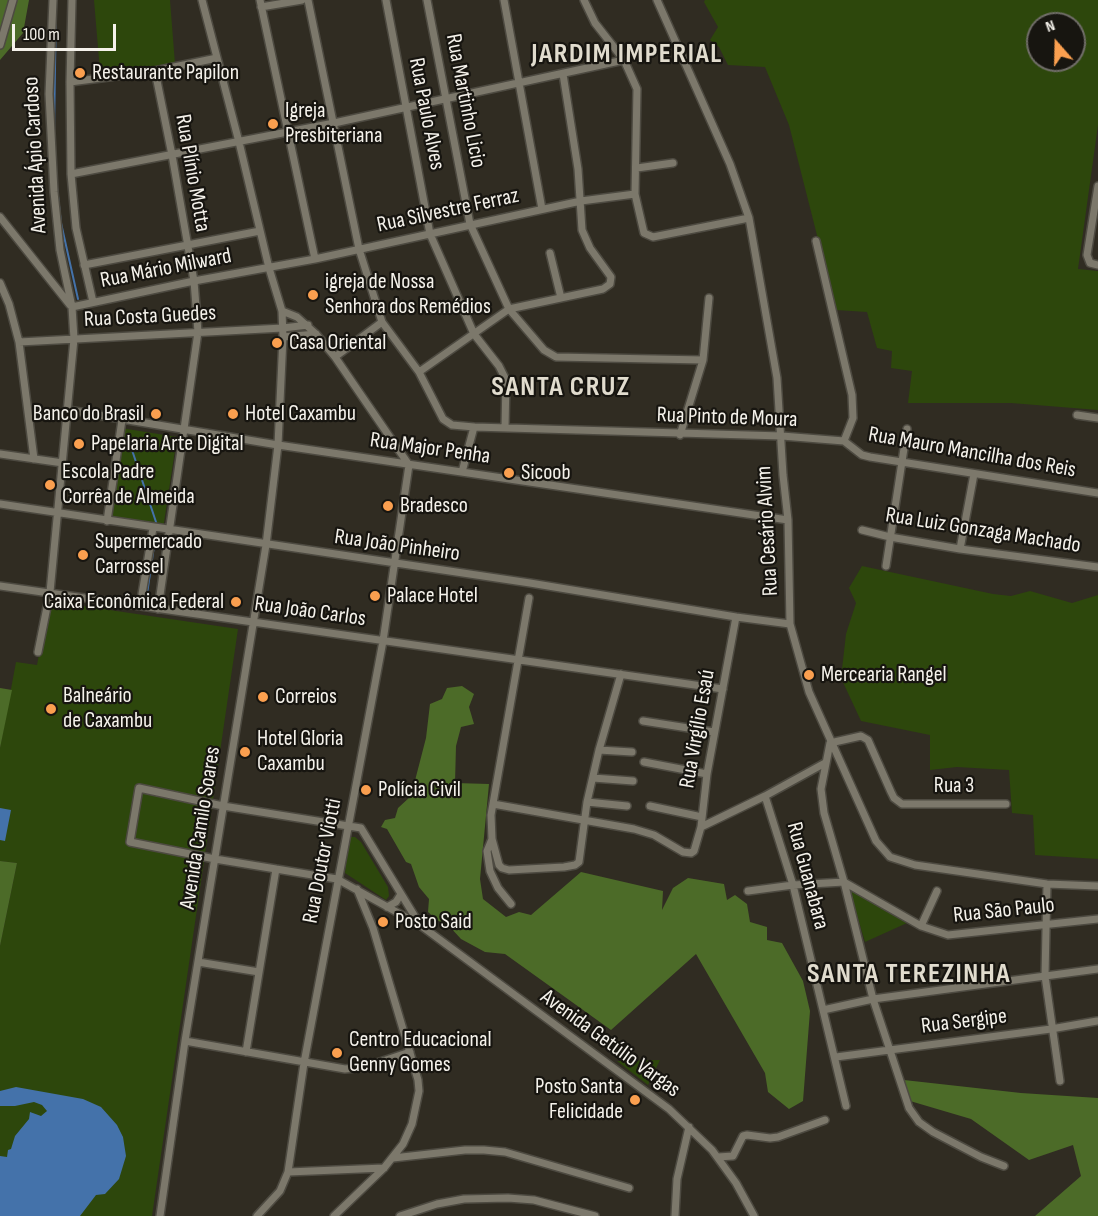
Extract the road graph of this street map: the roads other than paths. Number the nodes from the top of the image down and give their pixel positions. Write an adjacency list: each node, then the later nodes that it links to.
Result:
1 (13, 0): 13 (street)
2 (53, 0): 52 (street, Avenida Ápio Cardoso)
3 (72, 0): 18 (street, Avenida Ápio Cardoso)
4 (202, 0): 14 (street, Avenida Camilo Soares)
5 (302, 0): 12 (street)
6 (308, 0): 22 (street, Rua Pinto de Moura)
7 (386, 0): 21 (street, Rua Paulo Alves)
8 (428, 0): 20 (street, Rua Martinho Licio)
9 (504, 0): 19 (street)
10 (584, 0): 15 (street)
11 (657, 0): 35 (street, Rua Cesário Alvim)
12 (261, 3): 23 (street)
13 (0, 45)
14 (217, 58): 16 (street); 24 (street, Avenida Camilo Soares)
15 (624, 60): 17 (street); 27 (street)
16 (155, 71): 18 (street); 25 (street, Rua Plínio Motta)
17 (563, 74): 19 (street); 32 (street)
18 (70, 82): 28 (street, Avenida Ápio Cardoso)
19 (519, 84): 20 (street); 33 (street)
20 (445, 99): 21 (street); 36 (street, Rua Martinho Licio)
21 (406, 107): 22 (street); 38 (street, Rua Paulo Alves)
22 (333, 123): 23 (street); 41 (street, Rua Pinto de Moura)
23 (287, 132): 24 (street); 43 (street)
24 (239, 142): 25 (street); 37 (street, Avenida Camilo Soares)
25 (172, 154): 28 (street); 40 (street, Rua Plínio Motta)
26 (673, 163): 27 (street)
27 (637, 168): 31 (street)
28 (71, 174): 44 (street, Avenida Ápio Cardoso)
29 (1098, 186): 30 (street)
30 (1098, 191): 45 (street)
31 (635, 194): 32 (street, Rua Silvestre Ferraz); 35 (street)
32 (581, 201): 33 (street, Rua Silvestre Ferraz); 49 (street)
33 (542, 209): 36 (street, Rua Silvestre Ferraz)
34 (0, 217): 52 (street)
35 (749, 218): 76 (street, Rua Cesário Alvim)
36 (470, 224): 38 (street, Rua Silvestre Ferraz); 53 (street, Rua Martinho Licio)
37 (260, 231): 40 (street); 46 (street, Avenida Camilo Soares)
38 (430, 234): 41 (street, Rua Silvestre Ferraz); 60 (street, Rua Paulo Alves)
39 (816, 241): 77 (street)
40 (186, 244): 44 (street); 47 (street, Rua Plínio Motta)
41 (359, 249): 43 (street, Rua Silvestre Ferraz); 55 (street, Rua Pinto de Moura)
42 (550, 253): 49 (street)
43 (315, 259): 46 (street, Rua Silvestre Ferraz)
44 (84, 265): 51 (street, Avenida Ápio Cardoso)
45 (1098, 265)
46 (268, 268): 47 (street, Rua Mário Milward); 54 (street, Avenida Camilo Soares)
47 (194, 281): 51 (street, Rua Mário Milward); 58 (street, Rua Plínio Motta)
48 (0, 283): 63 (street)
49 (561, 298): 53 (street)
50 (709, 298): 65 (street)
51 (93, 302): 52 (street, Rua Mário Milward)
52 (72, 307): 62 (street, Avenida Ápio Cardoso)
53 (509, 309): 60 (street); 65 (street, Rua Martinho Licio)
54 (282, 311): 56 (street); 57 (street, Avenida Camilo Soares)
55 (382, 322): 64 (street); 66 (street, Rua Pinto de Moura)
56 (308, 325): 57 (street, Rua Costa Guedes); 59 (street)
57 (283, 328): 58 (street, Rua Costa Guedes); 61 (street, Avenida Camilo Soares)
58 (198, 332): 62 (street, Rua Costa Guedes); 73 (street, Rua Plínio Motta)
59 (316, 333): 61 (street); 64 (street)
60 (474, 334): 66 (street); 72 (street, Rua Paulo Alves)
61 (283, 337): 78 (street, Avenida Camilo Soares)
62 (74, 339): 63 (street, Rua Costa Guedes); 67 (street, Avenida Ápio Cardoso)
63 (19, 342): 80 (street)
64 (335, 357): 83 (street)
65 (703, 360): 75 (street)
66 (418, 372): 71 (street, Rua Pinto de Moura)
67 (68, 410): 70 (street, Rua Major Penha); 81 (street, Avenida Ápio Cardoso)
68 (1077, 415): 69 (street)
69 (1098, 418)
70 (122, 420): 73 (street, Rua Major Penha); 90 (street)
71 (474, 427): 72 (street, Rua Pinto de Moura); 84 (street)
72 (505, 428): 75 (street, Rua Pinto de Moura)
73 (185, 429): 78 (street, Rua Major Penha); 93 (street, Rua Plínio Motta)
74 (907, 429): 82 (street)
75 (680, 435): 76 (street, Rua Pinto de Moura)
76 (782, 436): 77 (street, Rua Pinto de Moura); 89 (street, Rua Cesário Alvim)
77 (844, 441): 82 (street, Rua Mauro Mancilha dos Reis)
78 (278, 445): 83 (street, Rua Major Penha); 95 (street, Avenida Camilo Soares)
79 (0, 454): 80 (street)
80 (34, 459): 81 (street)
81 (63, 463): 88 (street, Avenida Ápio Cardoso)
82 (902, 463): 85 (street, Rua Mauro Mancilha dos Reis); 94 (street)
83 (409, 465): 84 (street, Rua Major Penha); 97 (street, Rua Doutor Viotti)
84 (462, 472): 89 (street, Rua Major Penha)
85 (974, 474): 86 (street, Rua Mauro Mancilha dos Reis); 96 (street)
86 (1098, 492)
87 (0, 504): 88 (street, Rua João Pinheiro)
88 (59, 513): 90 (street, Rua João Pinheiro); 101 (street, Avenida Ápio Cardoso)
89 (788, 520): 107 (street, Rua Cesário Alvim)
90 (106, 521): 91 (street, Rua João Pinheiro)
91 (153, 528): 93 (street, Rua João Pinheiro); 103 (street)
92 (862, 530): 94 (street, Rua Luiz Gonzaga Machado)
93 (170, 531): 95 (street, Rua João Pinheiro); 104 (street, Rua Plínio Motta)
94 (890, 537): 96 (street, Rua Luiz Gonzaga Machado); 98 (street)
95 (266, 545): 97 (street, Rua João Pinheiro); 106 (street, Avenida Camilo Soares)
96 (960, 549): 99 (street, Rua Luiz Gonzaga Machado)
97 (393, 564): 105 (street, Rua João Pinheiro); 108 (street, Rua Doutor Viotti)
98 (886, 566)
99 (1098, 567)
100 (0, 586): 101 (street, Rua João Carlos)
101 (50, 592): 103 (street, Rua João Carlos); 109 (street, Avenida Ápio Cardoso)
102 (529, 598): 110 (street)
103 (140, 606): 104 (street, Rua João Carlos)
104 (158, 609): 106 (street, Rua João Carlos)
105 (736, 617): 107 (street, Rua João Pinheiro); 112 (street, Rua Virgílio Esaú)
106 (253, 623): 108 (street, Rua João Carlos); 127 (street, Avenida Camilo Soares)
107 (790, 624): 115 (street, Rua Cesário Alvim)
108 (383, 641): 110 (street, Rua João Carlos); 130 (street, Rua Doutor Viotti)
109 (38, 652)
110 (518, 660): 111 (street, Rua João Carlos); 125 (street)
111 (621, 674): 112 (street, Rua João Carlos); 116 (street)
112 (723, 689): 114 (street, Rua Virgílio Esaú)
113 (643, 722): 114 (street)
114 (714, 732): 120 (street, Rua Virgílio Esaú)
115 (830, 743): 119 (street); 126 (street, Rua 3); 142 (street, Rua Cesário Alvim)
116 (599, 750): 117 (street); 121 (street)
117 (632, 752)
118 (644, 762): 120 (street)
119 (825, 764): 123 (street); 140 (street)
120 (707, 774): 131 (street, Rua Virgílio Esaú)
121 (593, 777): 122 (street); 124 (street)
122 (633, 781)
123 (765, 796): 134 (street); 141 (street, Rua Guanabara)
124 (587, 802): 128 (street); 132 (street)
125 (493, 804): 132 (street); 136 (street)
126 (1006, 804)
127 (223, 806): 133 (street); 137 (street, Avenida Camilo Soares); 137 (street)
128 (627, 806)
129 (650, 806): 131 (street)
130 (350, 811): 133 (street, Rua Doutor Viotti); 135 (street)
131 (702, 817): 134 (street, Rua Virgílio Esaú)
132 (584, 820): 134 (street, Rua Virgílio Esaú); 136 (street)
133 (348, 825): 135 (street); 139 (street, Rua Doutor Viotti)
134 (701, 827)
135 (361, 828): 147 (street)
136 (492, 839): 148 (street)
137 (215, 859): 138 (street); 154 (street, Avenida Camilo Soares)
138 (276, 869): 139 (street); 156 (street)
139 (337, 879): 144 (street); 167 (street, Rua Doutor Viotti)
140 (844, 882): 141 (street); 152 (street, Rua São Paulo); 158 (street)
141 (793, 885): 145 (street); 159 (street, Rua Guanabara)
142 (1047, 885): 143 (street, Rua Cesário Alvim); 153 (street)
143 (1098, 886)
144 (357, 889): 149 (street); 165 (street)
145 (748, 891)
146 (938, 891): 152 (street)
147 (401, 894): 149 (street); 151 (street)
148 (511, 904)
149 (387, 907): 151 (street)
150 (1098, 919): 153 (street, Rua São Paulo)
151 (420, 925): 171 (street, Avenida Getúlio Vargas)
152 (921, 926): 153 (street, Rua São Paulo)
153 (1047, 926): 157 (street)
154 (198, 962): 156 (street); 162 (street, Avenida Camilo Soares)
155 (1098, 969): 157 (street)
156 (260, 972): 164 (street)
157 (1045, 976): 158 (street); 161 (street)
158 (873, 999): 159 (street); 163 (street)
159 (823, 1010): 166 (street, Rua Guanabara)
160 (1097, 1021): 161 (street, Rua Sergipe)
161 (1052, 1029): 163 (street, Rua Sergipe); 168 (street)
162 (185, 1041): 164 (street); 179 (street, Avenida Camilo Soares)
163 (889, 1049): 166 (street, Rua Sergipe); 174 (street)
164 (246, 1052): 167 (street)
165 (410, 1052): 167 (street); 173 (street)
166 (836, 1057): 169 (street, Rua Guanabara)
167 (304, 1063): 176 (street, Rua Doutor Viotti)
168 (1060, 1081)
169 (846, 1106)
170 (825, 1120): 172 (street)
171 (689, 1127): 172 (street, Avenida Getúlio Vargas); 184 (street)
172 (718, 1157): 185 (street, Avenida Getúlio Vargas)
173 (393, 1158): 175 (street); 177 (street)
174 (1004, 1166)
175 (384, 1168): 176 (street); 181 (street)
176 (288, 1172): 180 (street, Rua Doutor Viotti)
177 (629, 1188)
178 (576, 1214): 182 (street); 183 (street)
179 (160, 1216)
180 (257, 1216)
181 (334, 1216)
182 (400, 1216)
183 (595, 1216)
184 (675, 1216)
185 (754, 1216)

